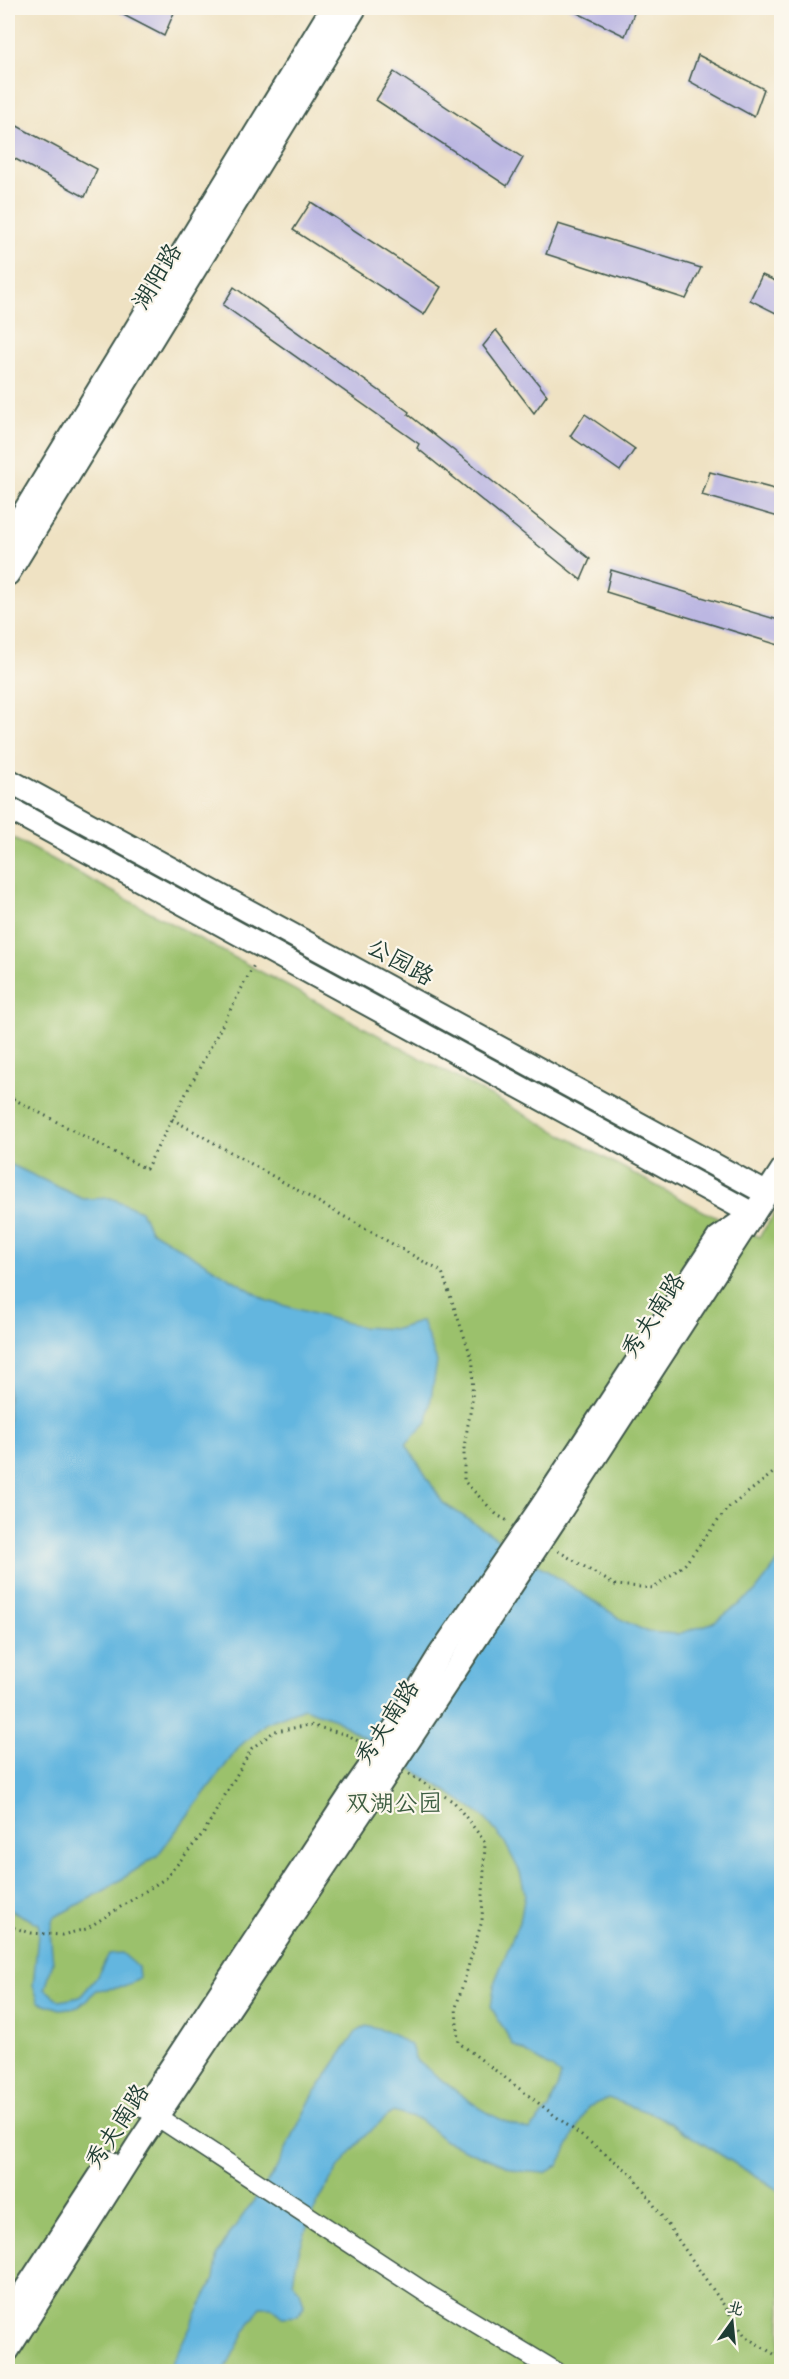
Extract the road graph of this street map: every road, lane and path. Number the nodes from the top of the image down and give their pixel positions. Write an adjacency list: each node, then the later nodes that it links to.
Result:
1 (332, 8): 3 (street, 湖阳路)
2 (355, 8): 4 (street, 湖阳路)
3 (8, 538)
4 (8, 574)
5 (8, 780): 11 (street, 公园路)
6 (8, 807): 7 (street)
7 (263, 947): 9 (path); 12 (street)
8 (8, 1096): 9 (path)
9 (172, 1119): 15 (path)
10 (782, 1170): 11 (street, 秀夫南路)
11 (766, 1193): 12 (street, 秀夫南路)
12 (753, 1214): 14 (street, 秀夫南路)
13 (782, 1466): 16 (path)
14 (549, 1513): 17 (street, 秀夫南路, bridge); 19 (street, 秀夫南路, bridge)
15 (516, 1526)
16 (556, 1550)
17 (378, 1755): 19 (street, 秀夫南路, bridge); 20 (path)
18 (407, 1772): 24 (path)
19 (360, 1798): 21 (street, 秀夫南路)
20 (8, 1926)
21 (150, 2113): 22 (street, 秀夫南路); 23 (street, 秀夫南路); 25 (street)
22 (8, 2316)
23 (8, 2350)
24 (782, 2359)
25 (557, 2372)

